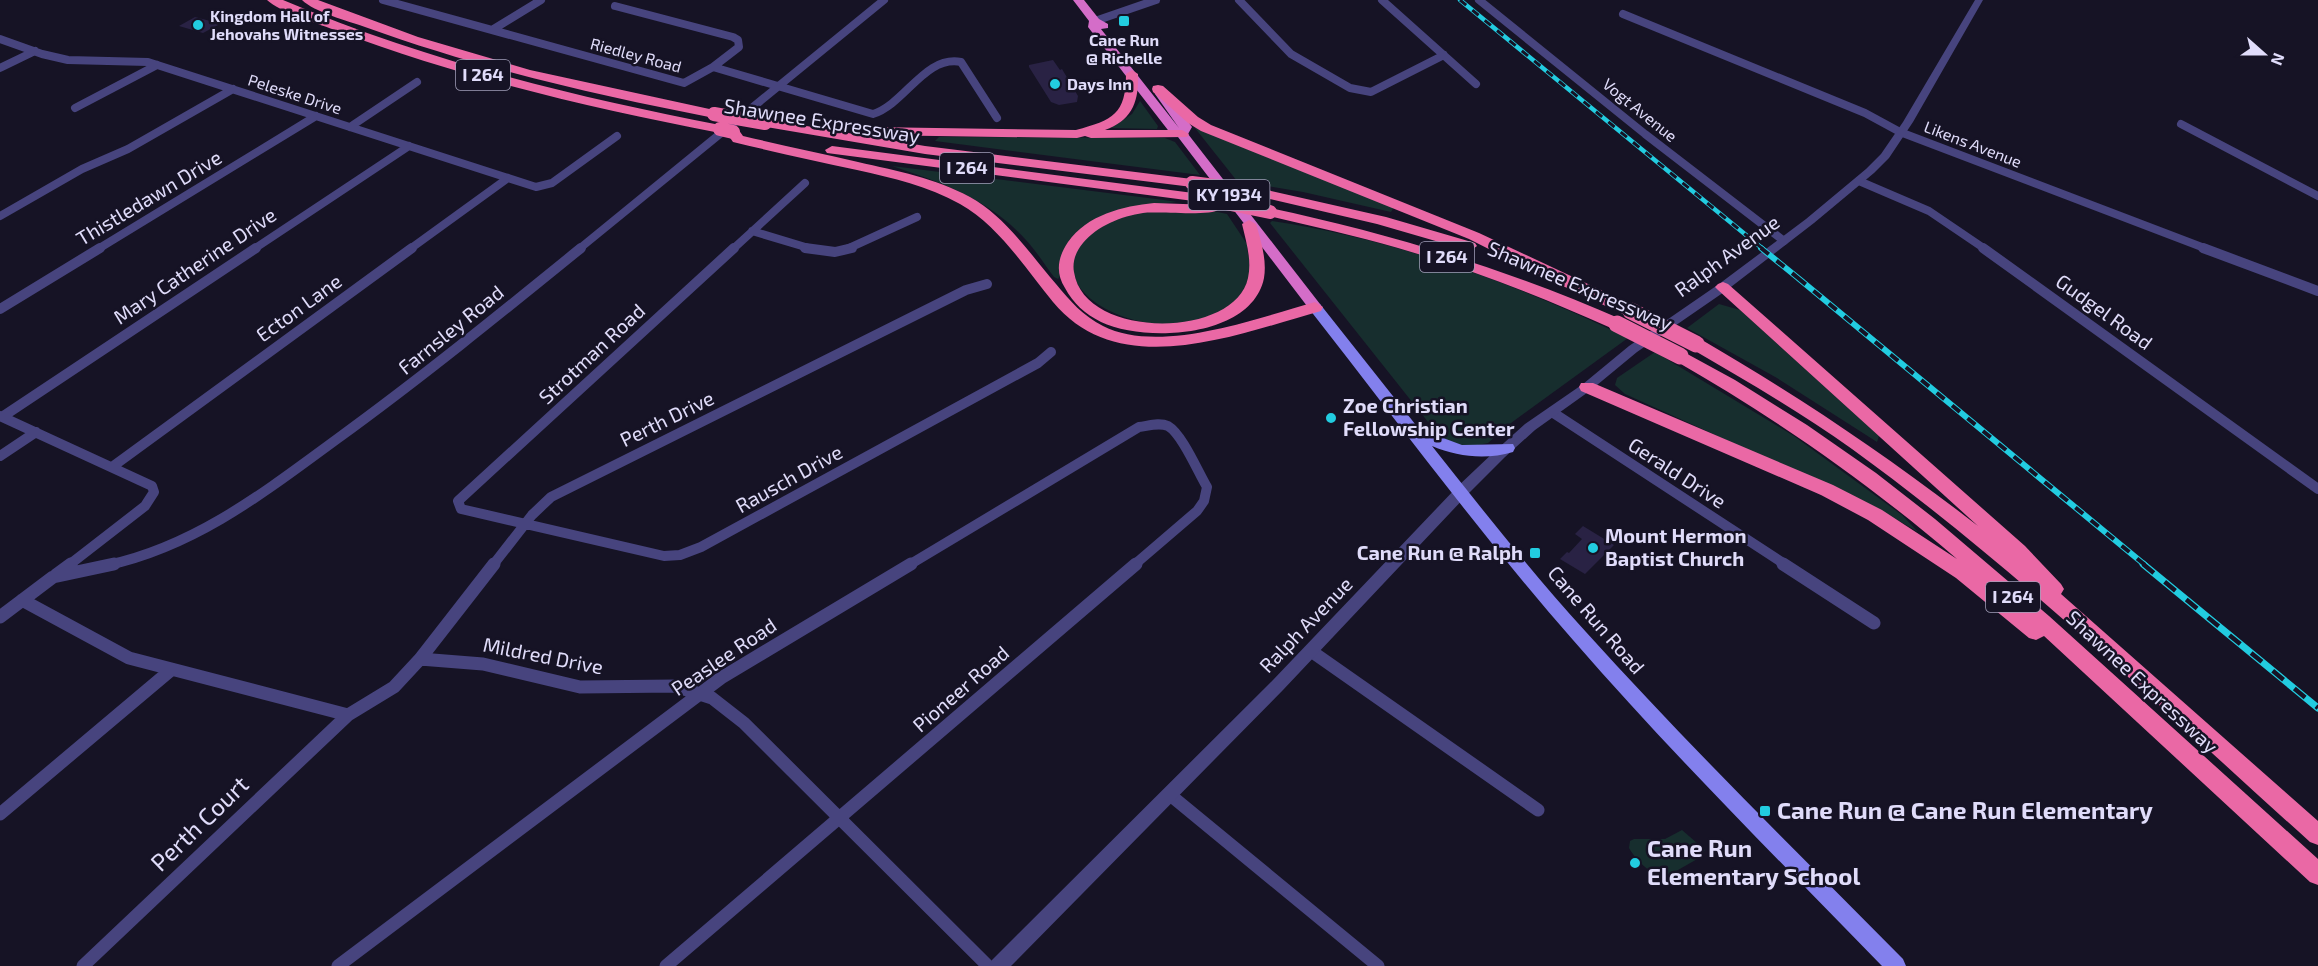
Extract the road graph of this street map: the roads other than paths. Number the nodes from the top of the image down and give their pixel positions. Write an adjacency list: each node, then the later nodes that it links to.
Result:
1 (273, 0): 34 (highway, Shawnee Expressway / I 264, bridge)
2 (308, 0): 31 (highway, Shawnee Expressway / I 264, bridge)
3 (383, 0): 15 (street, Riedley Road)
4 (541, 0): 15 (street)
5 (884, 0): 25 (street, Farnsley Road)
6 (1078, 0): 14 (highway, Cane Run Road / KY 1934)
7 (1156, 0): 14 (street)
8 (1239, 0): 18 (street)
9 (1382, 0): 18 (street)
10 (1479, 0): 49 (street, Vogt Avenue)
11 (1979, 0): 35 (street, Ralph Avenue)
12 (615, 6): 20 (street, Riedley Road)
13 (1623, 14): 35 (street, Likens Avenue)
14 (1095, 21): 22 (highway, Cane Run Road / KY 1934); 26 (highway, Cane Run Road / KY 1934)
15 (492, 30): 20 (street, Riedley Road)
16 (0, 39): 17 (street, Peleske Drive)
17 (34, 51): 19 (street, Peleske Drive); 21 (street)
18 (1444, 55): 24 (street)
19 (157, 65): 27 (street, Peleske Drive); 28 (street)
20 (713, 67): 25 (street)
21 (0, 68)
22 (1132, 74): 36 (highway); 37 (highway, Cane Run Road / KY 1934)
23 (417, 82): 33 (street)
24 (1476, 84)
25 (779, 86): 30 (street); 69 (street, Farnsley Road)
26 (1158, 89): 37 (highway, Cane Run Road / KY 1934); 50 (highway)
27 (233, 90): 29 (street, Peleske Drive); 45 (street)
28 (75, 108)
29 (316, 116): 33 (street, Peleske Drive); 55 (street, Thistledawn Drive)
30 (997, 118)
31 (765, 123): 36 (highway); 50 (highway, Shawnee Expressway / I 264, bridge)
32 (2181, 124): 43 (street)
33 (350, 127): 39 (street, Peleske Drive)
34 (733, 132): 44 (highway, Shawnee Expressway / I 264); 54 (highway)
35 (1900, 132): 41 (street, Ralph Avenue); 53 (street, Likens Avenue)
36 (1077, 134): 37 (highway)
37 (1182, 134): 47 (highway, Cane Run Road / KY 1934)
38 (617, 136): 40 (street, Peleske Drive)
39 (409, 146): 40 (street, Peleske Drive); 59 (street, Mary Catherine Drive)
40 (508, 178): 65 (street, Ecton Lane)
41 (1859, 182): 49 (street, Ralph Avenue); 66 (street, Gudgel Road)
42 (805, 183): 48 (street, Strotman Road)
43 (2318, 196)
44 (1207, 203): 47 (highway); 78 (highway, Shawnee Expressway / I 264, bridge)
45 (0, 216)
46 (917, 217): 48 (street)
47 (1249, 224): 54 (highway, Cane Run Road / KY 1934)
48 (752, 231): 68 (street, Strotman Road)
49 (1784, 241): 52 (street, Ralph Avenue)
50 (1566, 281): 75 (highway, Shawnee Expressway / I 264, bridge)
51 (987, 284): 68 (street, Perth Drive)
52 (1723, 287): 57 (street, Ralph Avenue); 75 (highway)
53 (2318, 291)
54 (1316, 307): 61 (main road, Cane Run Road / KY 1934)
55 (0, 309)
56 (1052, 352): 68 (street, Rausch Drive)
57 (1587, 387): 58 (street, Ralph Avenue); 78 (highway)
58 (1552, 412): 63 (street, Ralph Avenue); 72 (street, Gerald Drive)
59 (1, 416): 62 (street)
60 (1159, 424): 77 (street, Peaslee Road); 83 (street, Pioneer Road)
61 (1414, 431): 63 (main road); 67 (main road, Cane Run Road / KY 1934)
62 (36, 432): 64 (street); 65 (street)
63 (1508, 448): 67 (street, Ralph Avenue)
64 (0, 456)
65 (112, 467): 69 (street)
66 (2318, 489)
67 (1461, 491): 73 (street, Ralph Avenue); 92 (main road, Cane Run Road / KY 1934)
68 (524, 525): 74 (street, Perth Drive)
69 (53, 577): 70 (street, Farnsley Road)
70 (22, 600): 71 (street, Farnsley Road); 76 (street)
71 (0, 617)
72 (1874, 622)
73 (1311, 651): 80 (street, Ralph Avenue); 81 (street)
74 (420, 659): 77 (street, Mildred Drive); 79 (street)
75 (2133, 669): 84 (highway, Shawnee Expressway / I 264)
76 (171, 670): 79 (street); 82 (street)
77 (700, 694): 83 (street, Mildred Drive); 87 (street, Peaslee Road)
78 (2138, 712): 85 (highway, Shawnee Expressway / I 264)
79 (348, 715): 86 (street, Perth Court)
80 (1168, 794): 90 (street, Ralph Avenue); 91 (street)
81 (1538, 810)
82 (0, 814)
83 (840, 818): 88 (street, Pioneer Road); 89 (street, Mildred Drive)
84 (2318, 835)
85 (2318, 874)
86 (83, 966)
87 (338, 966)
88 (666, 966)
89 (988, 966)
90 (998, 966)
91 (1378, 966)
92 (1896, 966)

